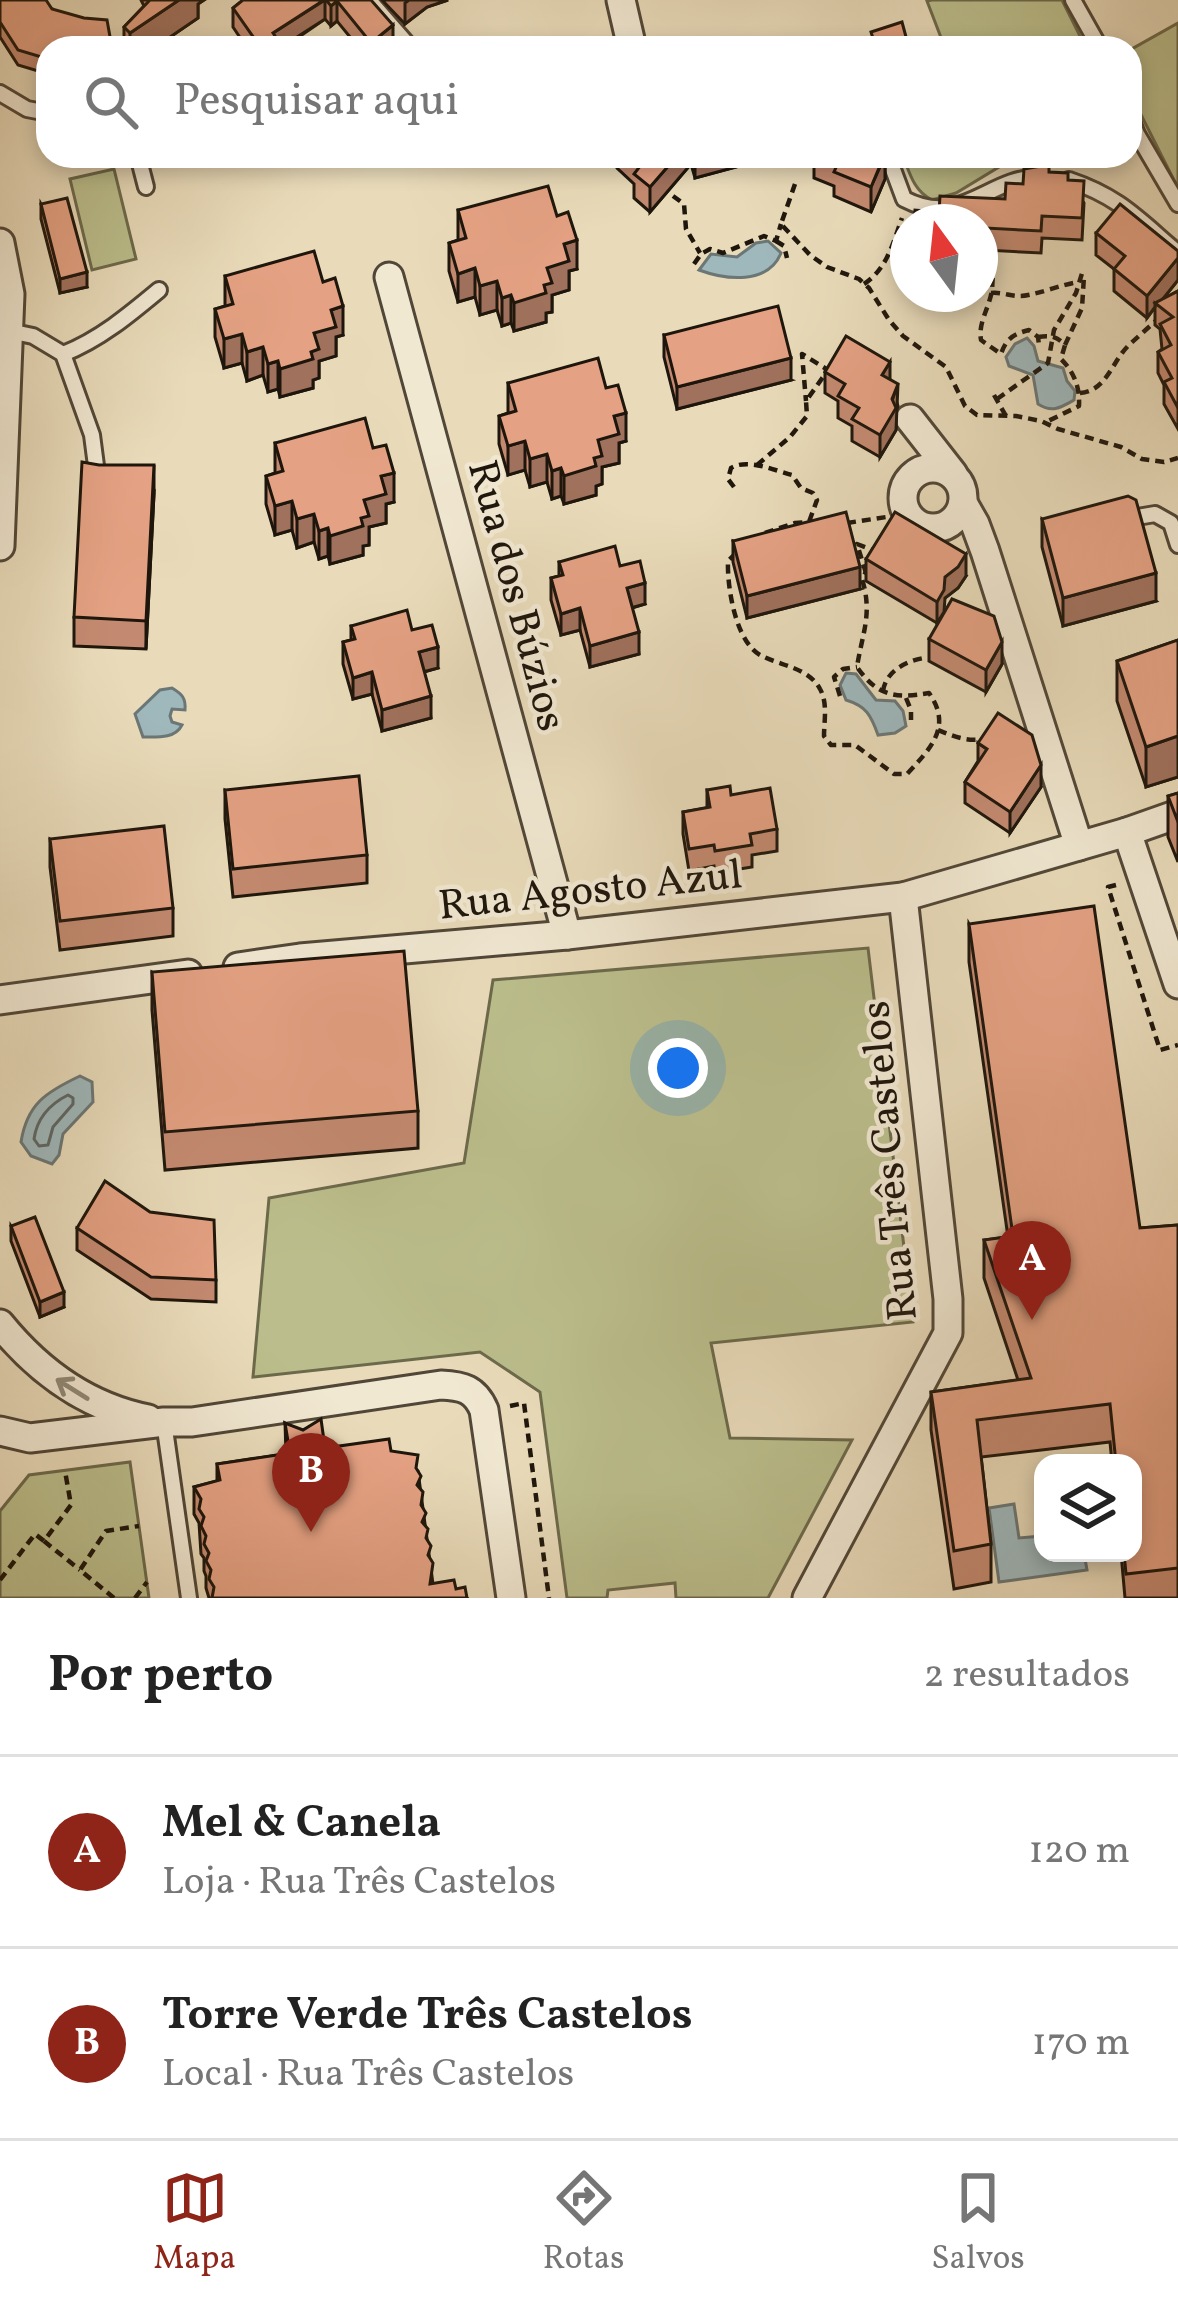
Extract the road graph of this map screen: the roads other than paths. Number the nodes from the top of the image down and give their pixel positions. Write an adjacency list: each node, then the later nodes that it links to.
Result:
1 (369, 0): 4 (lane)
2 (621, 0): 5 (street)
3 (1073, 0): 6 (lane)
4 (400, 36)
5 (629, 36)
6 (1093, 36)
7 (0, 93): 8 (lane)
8 (36, 111)
9 (1142, 143): 13 (lane)
10 (141, 168): 12 (lane)
11 (893, 168): 15 (lane)
12 (146, 187)
13 (1178, 204)
14 (0, 243): 18 (street)
15 (1178, 253)
16 (389, 277): 32 (street, Rua dos Búzios)
17 (159, 290): 19 (lane)
18 (9, 331): 19 (lane); 25 (street)
19 (63, 354): 21 (lane)
20 (910, 419): 22 (street)
21 (98, 482)
22 (959, 490): 22 (street); 27 (street)
23 (1138, 517): 24 (lane)
24 (1178, 545)
25 (0, 547)
26 (972, 611): 27 (street)
27 (1005, 614): 30 (street)
28 (1178, 814): 29 (street, Rua Agosto Azul)
29 (1127, 832): 30 (street, Rua Agosto Azul); 33 (street)
30 (1076, 836): 31 (street, Rua Agosto Azul)
31 (903, 897): 32 (street, Rua Agosto Azul); 40 (street, Rua Três Castelos)
32 (567, 935): 34 (street, Rua Agosto Azul)
33 (1178, 985)
34 (0, 1000)
35 (0, 1324): 36 (street, one-way to 35)
36 (164, 1422): 37 (street); 38 (lane); 39 (street)
37 (0, 1431)
38 (189, 1598)
39 (511, 1598)
40 (807, 1598)

